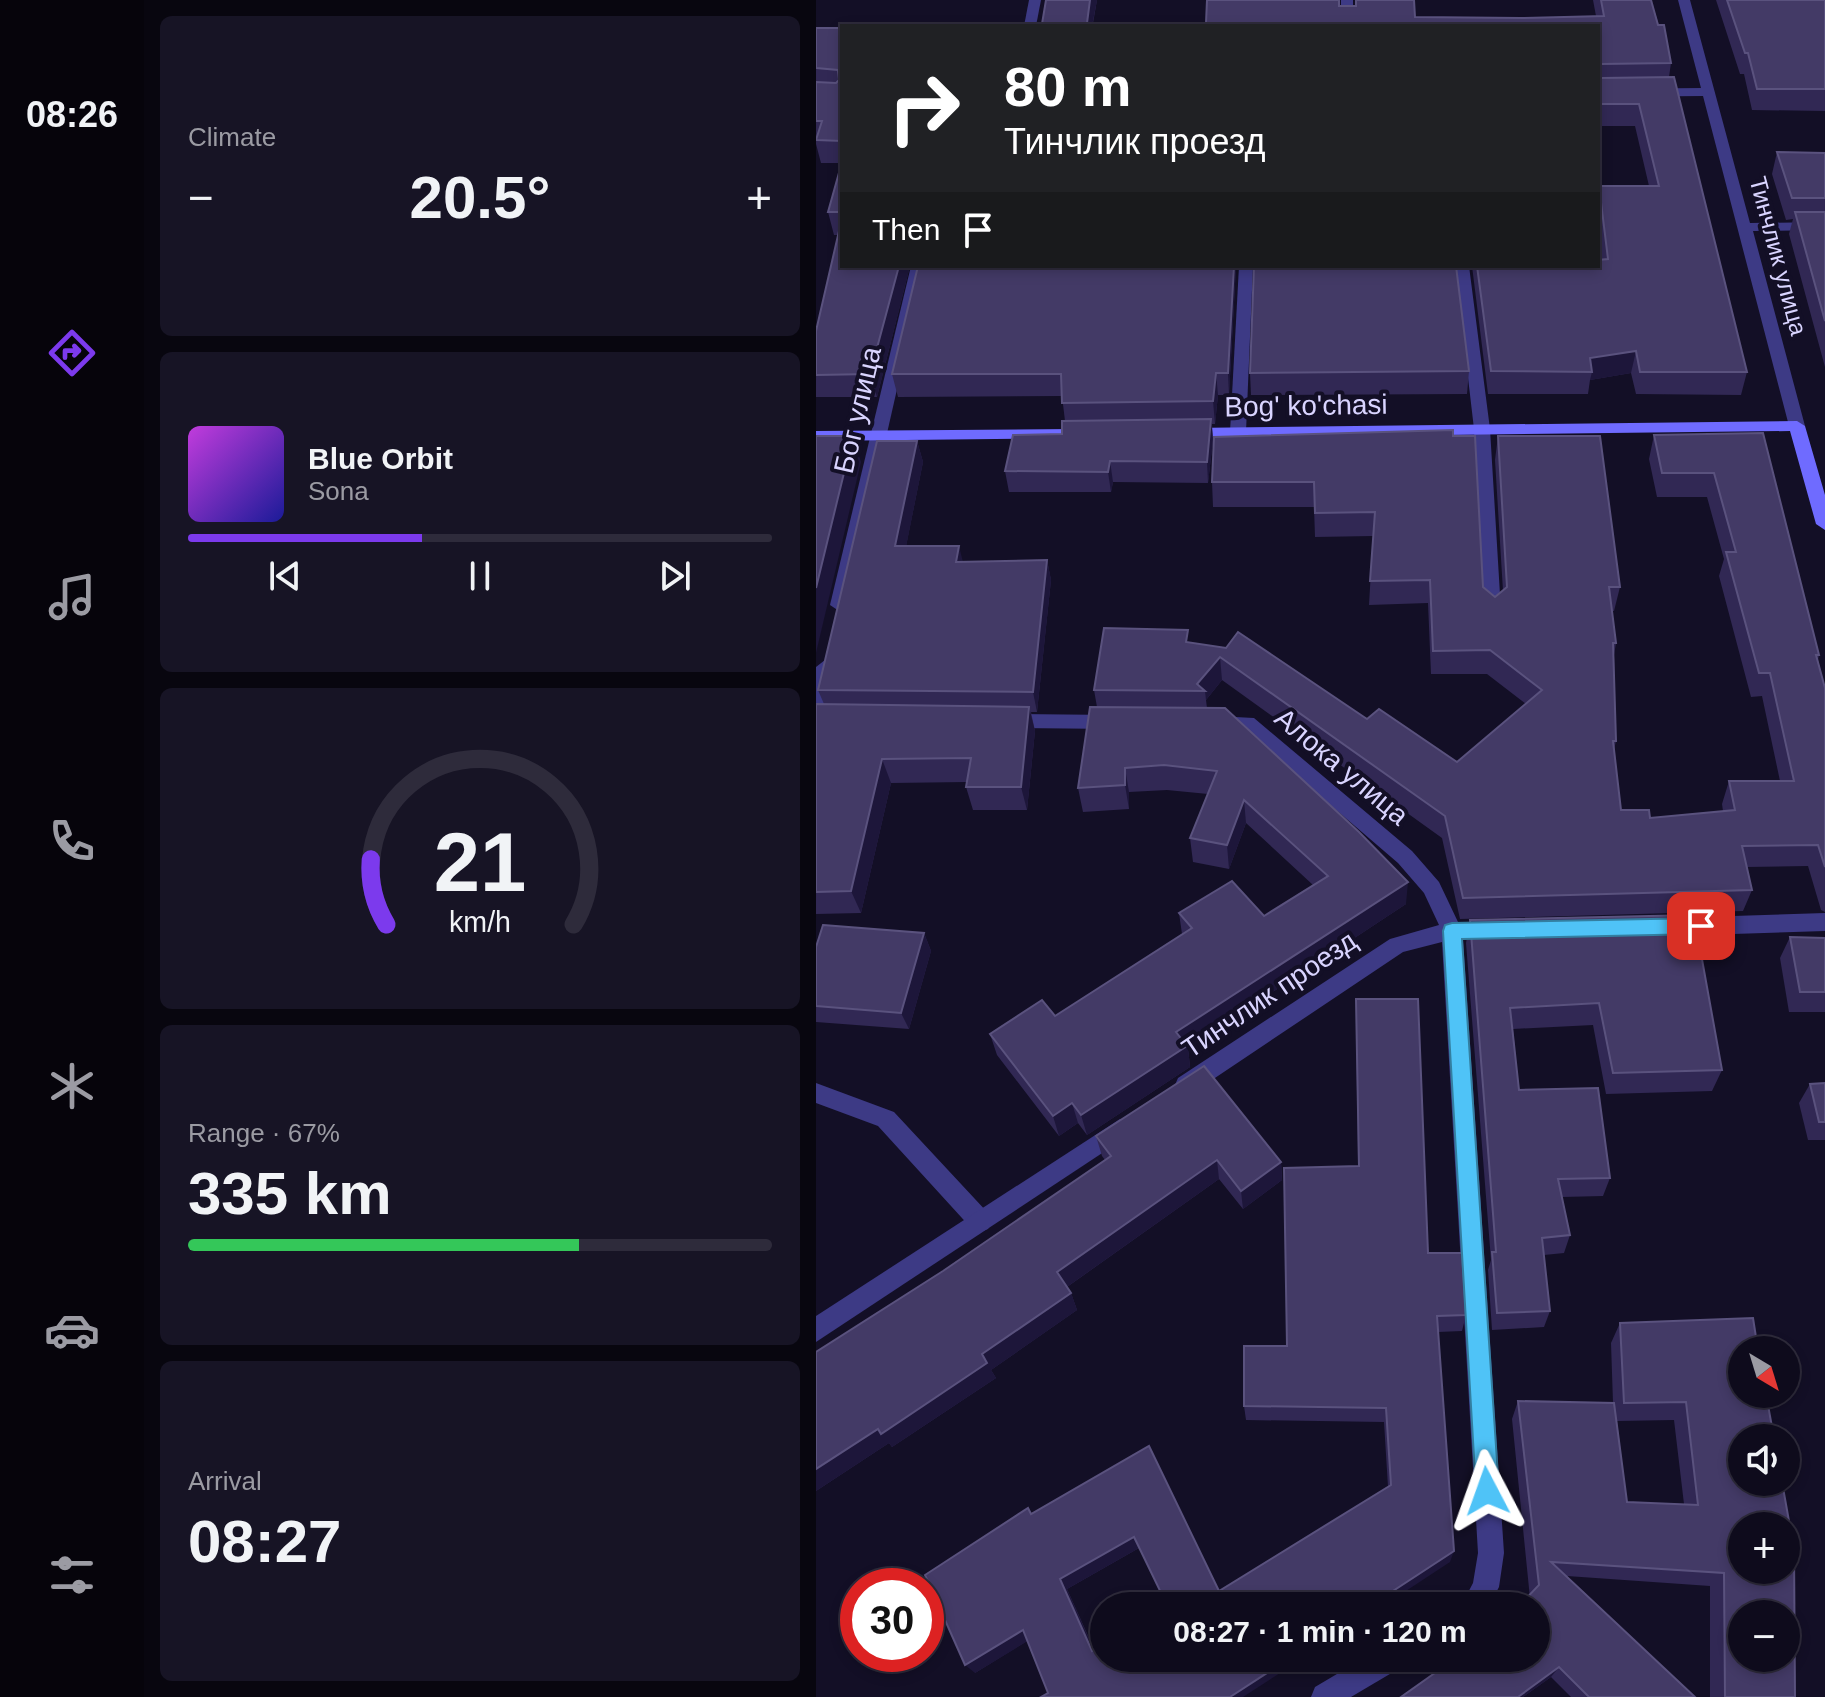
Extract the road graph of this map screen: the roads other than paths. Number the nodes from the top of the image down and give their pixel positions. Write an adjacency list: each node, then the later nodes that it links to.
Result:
1 (1035, 0): 4 (street)
2 (1347, 0): 5 (street)
3 (1684, 0): 6 (street, Тинчлик улица)
4 (1030, 24)
5 (1347, 24)
6 (1707, 92): 7 (street); 9 (street, Тинчлик улица)
7 (1600, 93)
8 (1825, 226): 9 (street)
9 (1747, 227): 13 (street, Тинчлик улица)
10 (918, 268): 19 (street, Бог улица)
11 (1246, 268): 15 (street)
12 (1462, 268): 14 (street)
13 (1797, 426): 14 (street, Bog' ko'chasi); 20 (street, Тинчлик улица)
14 (1482, 429): 15 (street, Bog' ko'chasi); 21 (street)
15 (1238, 432): 16 (street, Bog' ko'chasi)
16 (1175, 433)
17 (1096, 434): 19 (street)
18 (816, 436): 19 (street)
19 (877, 436): 22 (street, Бог улица)
20 (1825, 524)
21 (1492, 611)
22 (836, 616)
23 (830, 646): 24 (street)
24 (816, 706)
25 (992, 720): 26 (street)
26 (1136, 722)
27 (1199, 723): 30 (street, Алока улица)
28 (1825, 922): 29 (street)
29 (1654, 927)
30 (1452, 931): 31 (street, Тинчлик проезд); 33 (street, Тинчлик проезд); 37 (street)
31 (1515, 931)
32 (816, 1093): 35 (street)
33 (1162, 1100)
34 (1136, 1118): 35 (street)
35 (980, 1221): 36 (street)
36 (816, 1330)
37 (1483, 1592)
38 (1367, 1672): 39 (street)
39 (1325, 1697)

